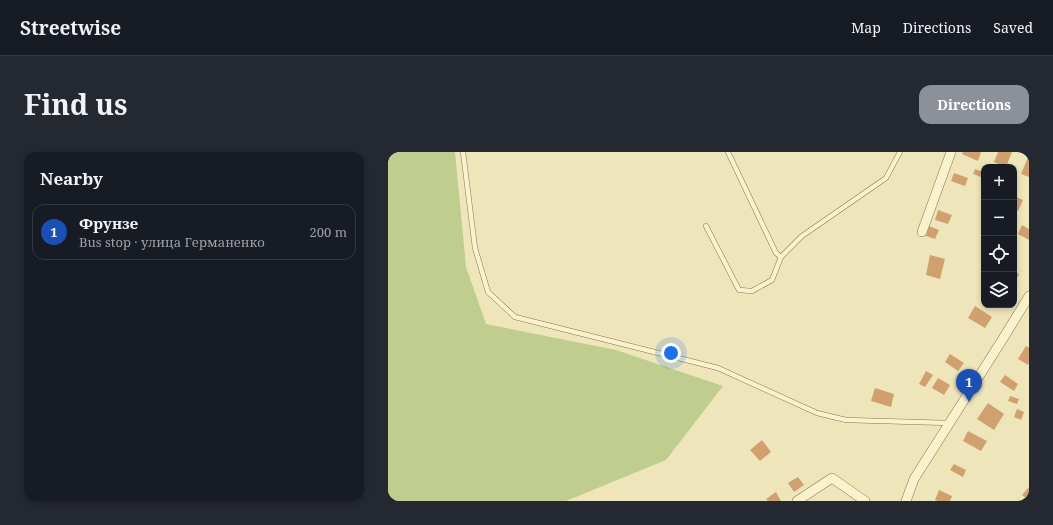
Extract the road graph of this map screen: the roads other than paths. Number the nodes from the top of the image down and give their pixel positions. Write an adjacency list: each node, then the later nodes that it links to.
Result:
1 (463, 152): 9 (lane)
2 (728, 152): 7 (lane)
3 (900, 152): 7 (lane)
4 (951, 152): 6 (street)
5 (706, 226): 7 (lane)
6 (922, 232)
7 (781, 257)
8 (1029, 296): 9 (street)
9 (949, 423): 12 (street)
10 (797, 501): 11 (street)
11 (865, 501)
12 (906, 501)

